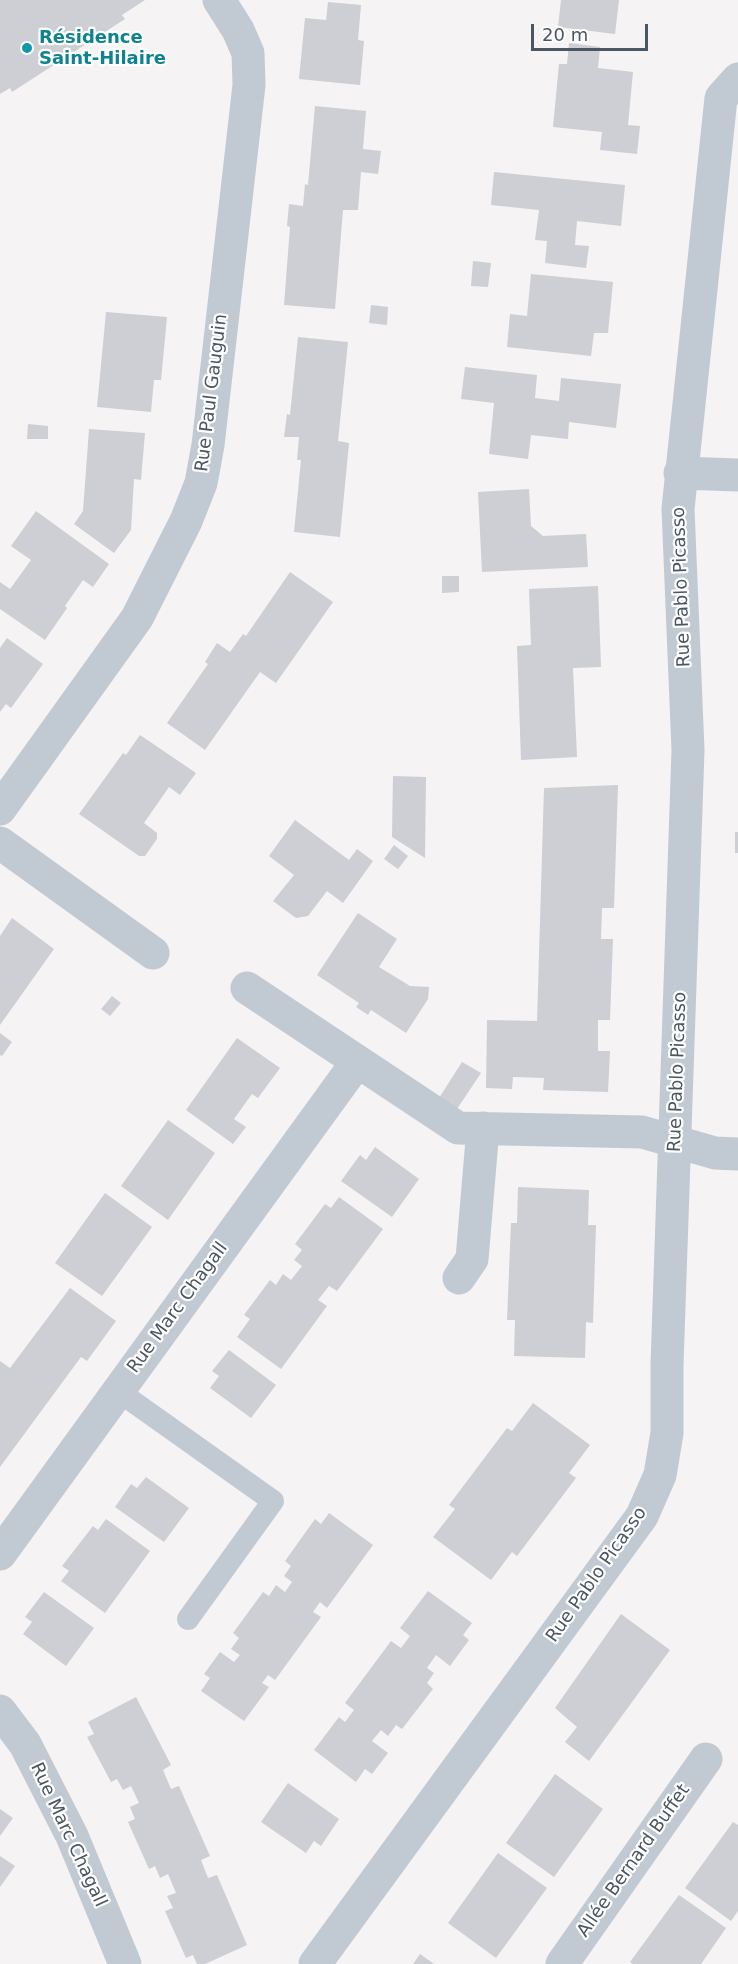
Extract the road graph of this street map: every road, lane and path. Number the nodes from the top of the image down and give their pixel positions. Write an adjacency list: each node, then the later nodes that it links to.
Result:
1 (219, 0): 5 (street, Rue Paul Gauguin)
2 (738, 79): 3 (street, Rue Pablo Picasso)
3 (680, 473): 4 (street); 11 (street, Rue Pablo Picasso)
4 (738, 475)
5 (0, 809)
6 (0, 843): 7 (street)
7 (153, 953)
8 (247, 988): 9 (street)
9 (357, 1062): 10 (street); 14 (street, Rue Marc Chagall)
10 (483, 1128): 11 (street); 13 (street)
11 (675, 1142): 12 (street); 20 (street, Rue Pablo Picasso)
12 (738, 1154)
13 (459, 1278)
14 (118, 1391): 15 (street, Rue Marc Chagall); 16 (lane)
15 (0, 1554)
16 (188, 1619)
17 (0, 1711): 19 (street, Rue Marc Chagall)
18 (706, 1759): 21 (street, Allée Bernard Buffet)
19 (125, 1964)
20 (315, 1964)
21 (562, 1964)

